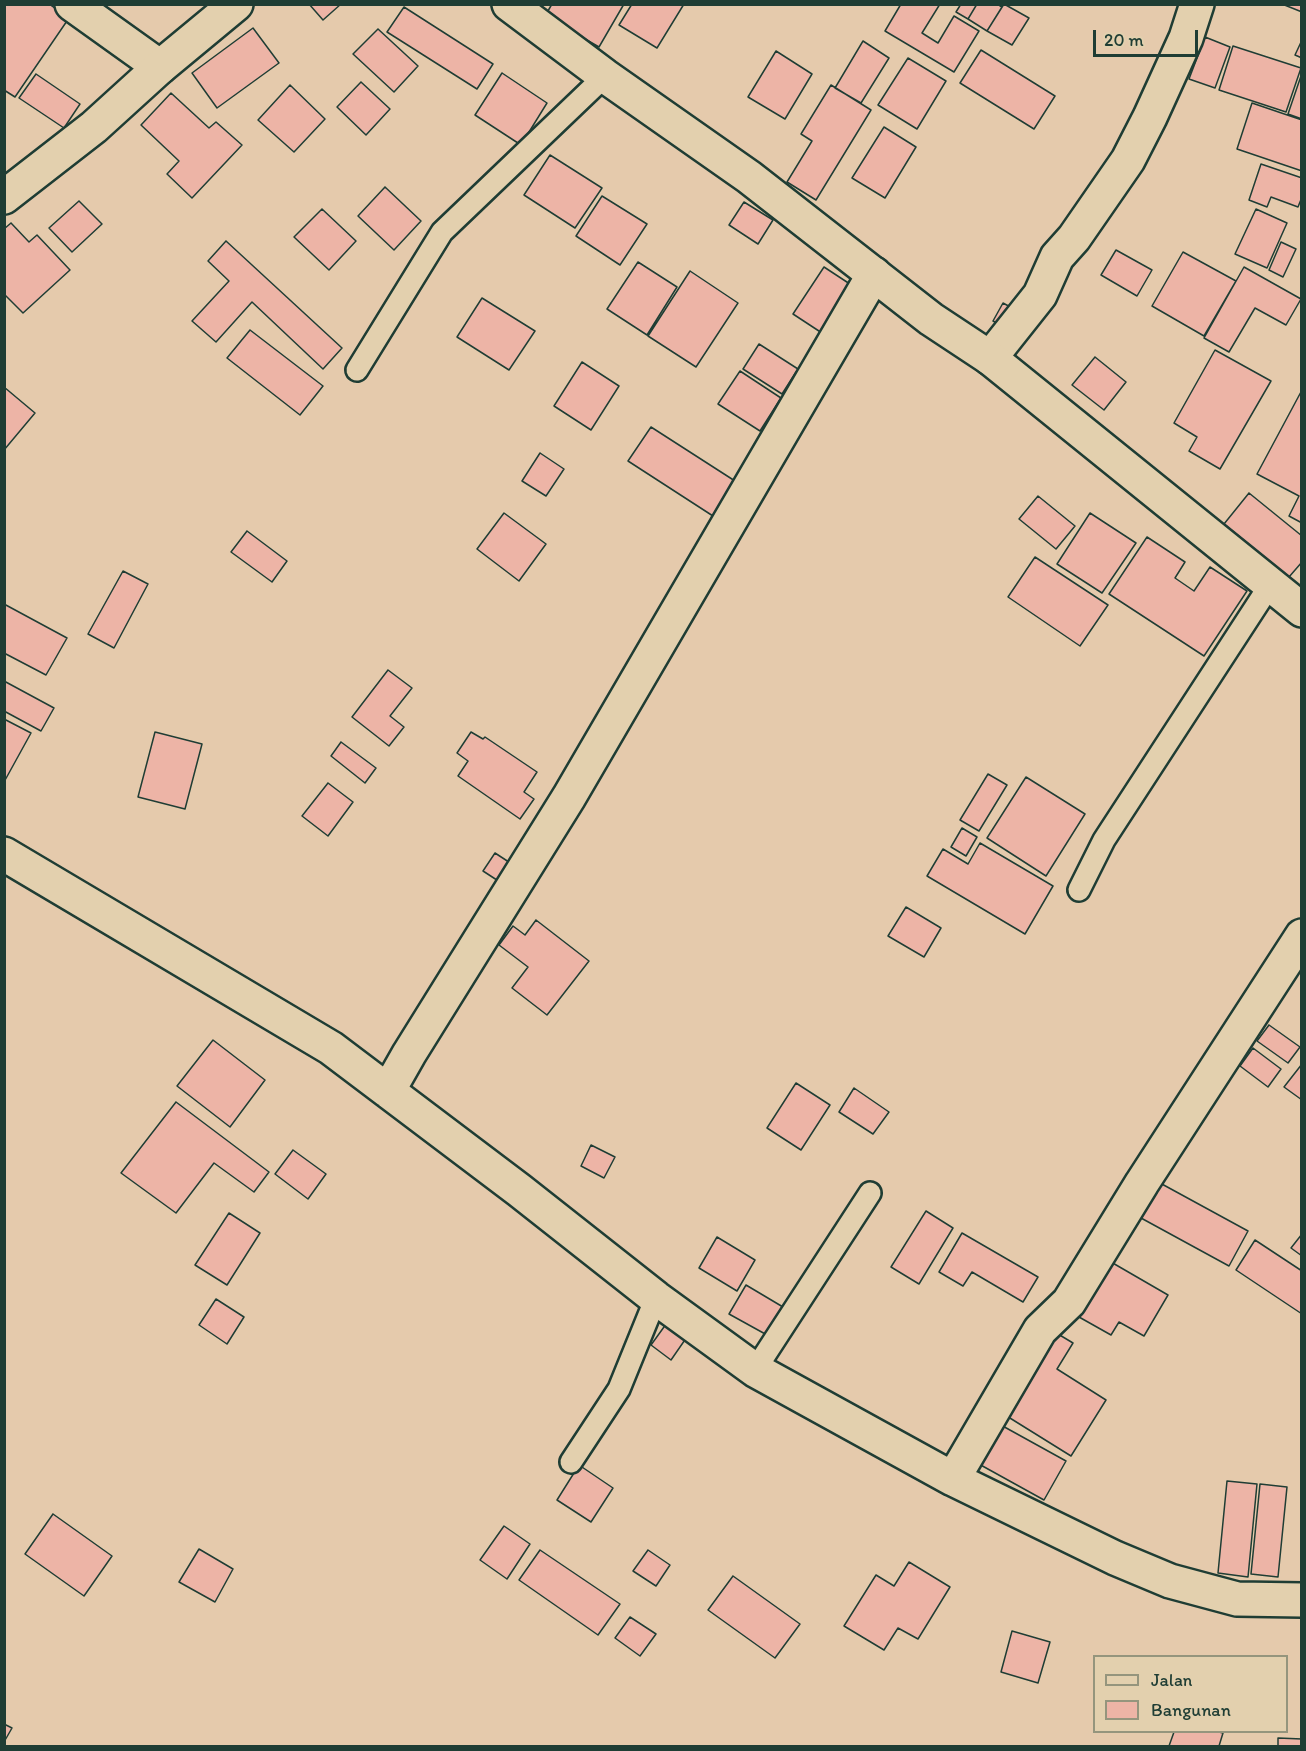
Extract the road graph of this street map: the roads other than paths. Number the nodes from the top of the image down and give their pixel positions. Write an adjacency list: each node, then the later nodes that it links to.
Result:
1 (72, 4): 5 (street)
2 (236, 4): 5 (street)
3 (508, 4): 6 (street)
4 (1197, 4): 9 (street)
5 (160, 67): 7 (street)
6 (605, 76): 8 (street); 10 (lane)
7 (4, 197)
8 (874, 274): 9 (street); 16 (street)
9 (990, 357): 11 (street)
10 (357, 370)
11 (1270, 585): 12 (street); 14 (lane)
12 (1302, 609)
13 (4, 855): 16 (street)
14 (1079, 890)
15 (1302, 936): 21 (street)
16 (388, 1091): 18 (street)
17 (870, 1193): 19 (lane)
18 (656, 1298): 19 (street); 20 (lane)
19 (755, 1370): 21 (street)
20 (571, 1462)
21 (953, 1479): 22 (street)
22 (1302, 1600)

